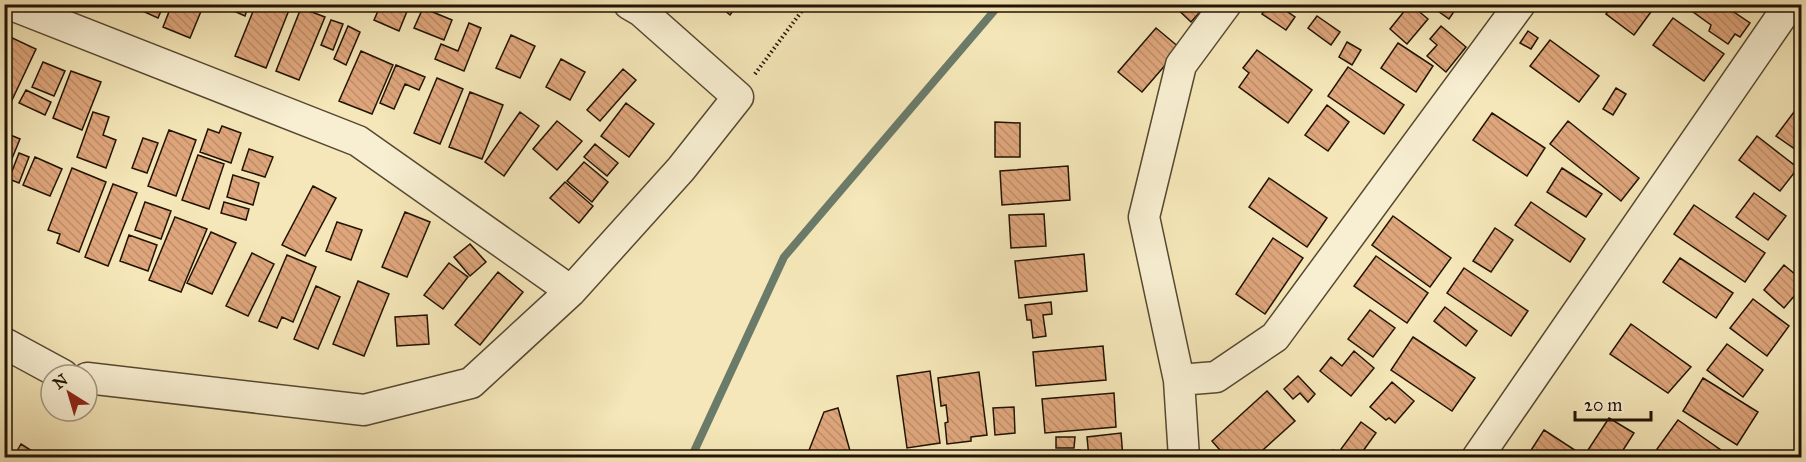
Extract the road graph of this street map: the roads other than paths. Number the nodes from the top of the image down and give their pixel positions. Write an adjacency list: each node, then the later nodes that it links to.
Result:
1 (9, 4): 6 (street)
2 (629, 4): 6 (street)
3 (1226, 4): 10 (street)
4 (1520, 4): 10 (street)
5 (1790, 4): 12 (street)
6 (571, 291): 9 (street)
7 (4, 343): 8 (street)
8 (41, 363)
9 (99, 379)
10 (1179, 380): 11 (street)
11 (1184, 458)
12 (1477, 458)

